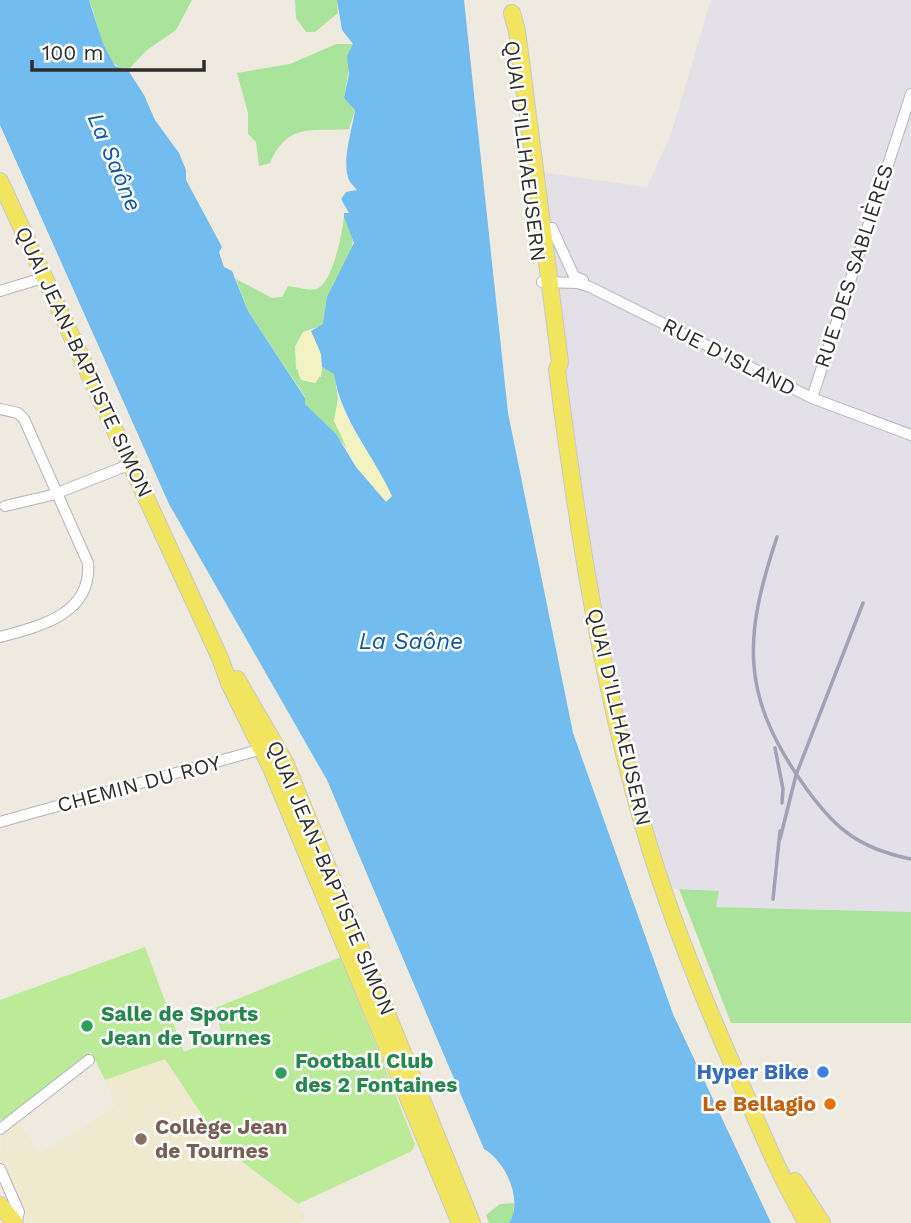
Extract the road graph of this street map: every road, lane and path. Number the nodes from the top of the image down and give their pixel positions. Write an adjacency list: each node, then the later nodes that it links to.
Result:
1 (512, 6): 6 (main road, QUAI D'ILLHAEUSERN)
2 (911, 94): 9 (street, RUE DES SABLIÈRES)
3 (0, 181): 5 (main road, QUAI JEAN-BAPTISTE SIMON)
4 (552, 228): 7 (street)
5 (46, 277): 8 (street); 12 (main road, QUAI JEAN-BAPTISTE SIMON)
6 (545, 282): 7 (street, RUE D'ISLAND); 20 (main road, QUAI D'ILLHAEUSERN)
7 (590, 287): 9 (street, RUE D'ISLAND)
8 (0, 290)
9 (812, 398): 11 (street, RUE D'ISLAND)
10 (0, 409): 13 (street)
11 (911, 435)
12 (131, 464): 13 (street); 16 (main road, QUAI JEAN-BAPTISTE SIMON)
13 (57, 494): 14 (street); 15 (street)
14 (5, 506)
15 (0, 637)
16 (269, 746): 17 (street, CHEMIN DU ROY); 21 (main road, QUAI JEAN-BAPTISTE SIMON)
17 (0, 822)
18 (89, 1060): 19 (street)
19 (0, 1129)
20 (761, 1129): 27 (main road, QUAI D'ILLHAEUSERN); 28 (main road, QUAI D'ILLHAEUSERN)
21 (437, 1151): 25 (main road, QUAI JEAN-BAPTISTE SIMON); 26 (main road, QUAI JEAN-BAPTISTE SIMON)
22 (0, 1168): 24 (street)
23 (0, 1205): 24 (main road)
24 (16, 1223)
25 (460, 1223)
26 (472, 1223)
27 (807, 1223)
28 (822, 1223)

